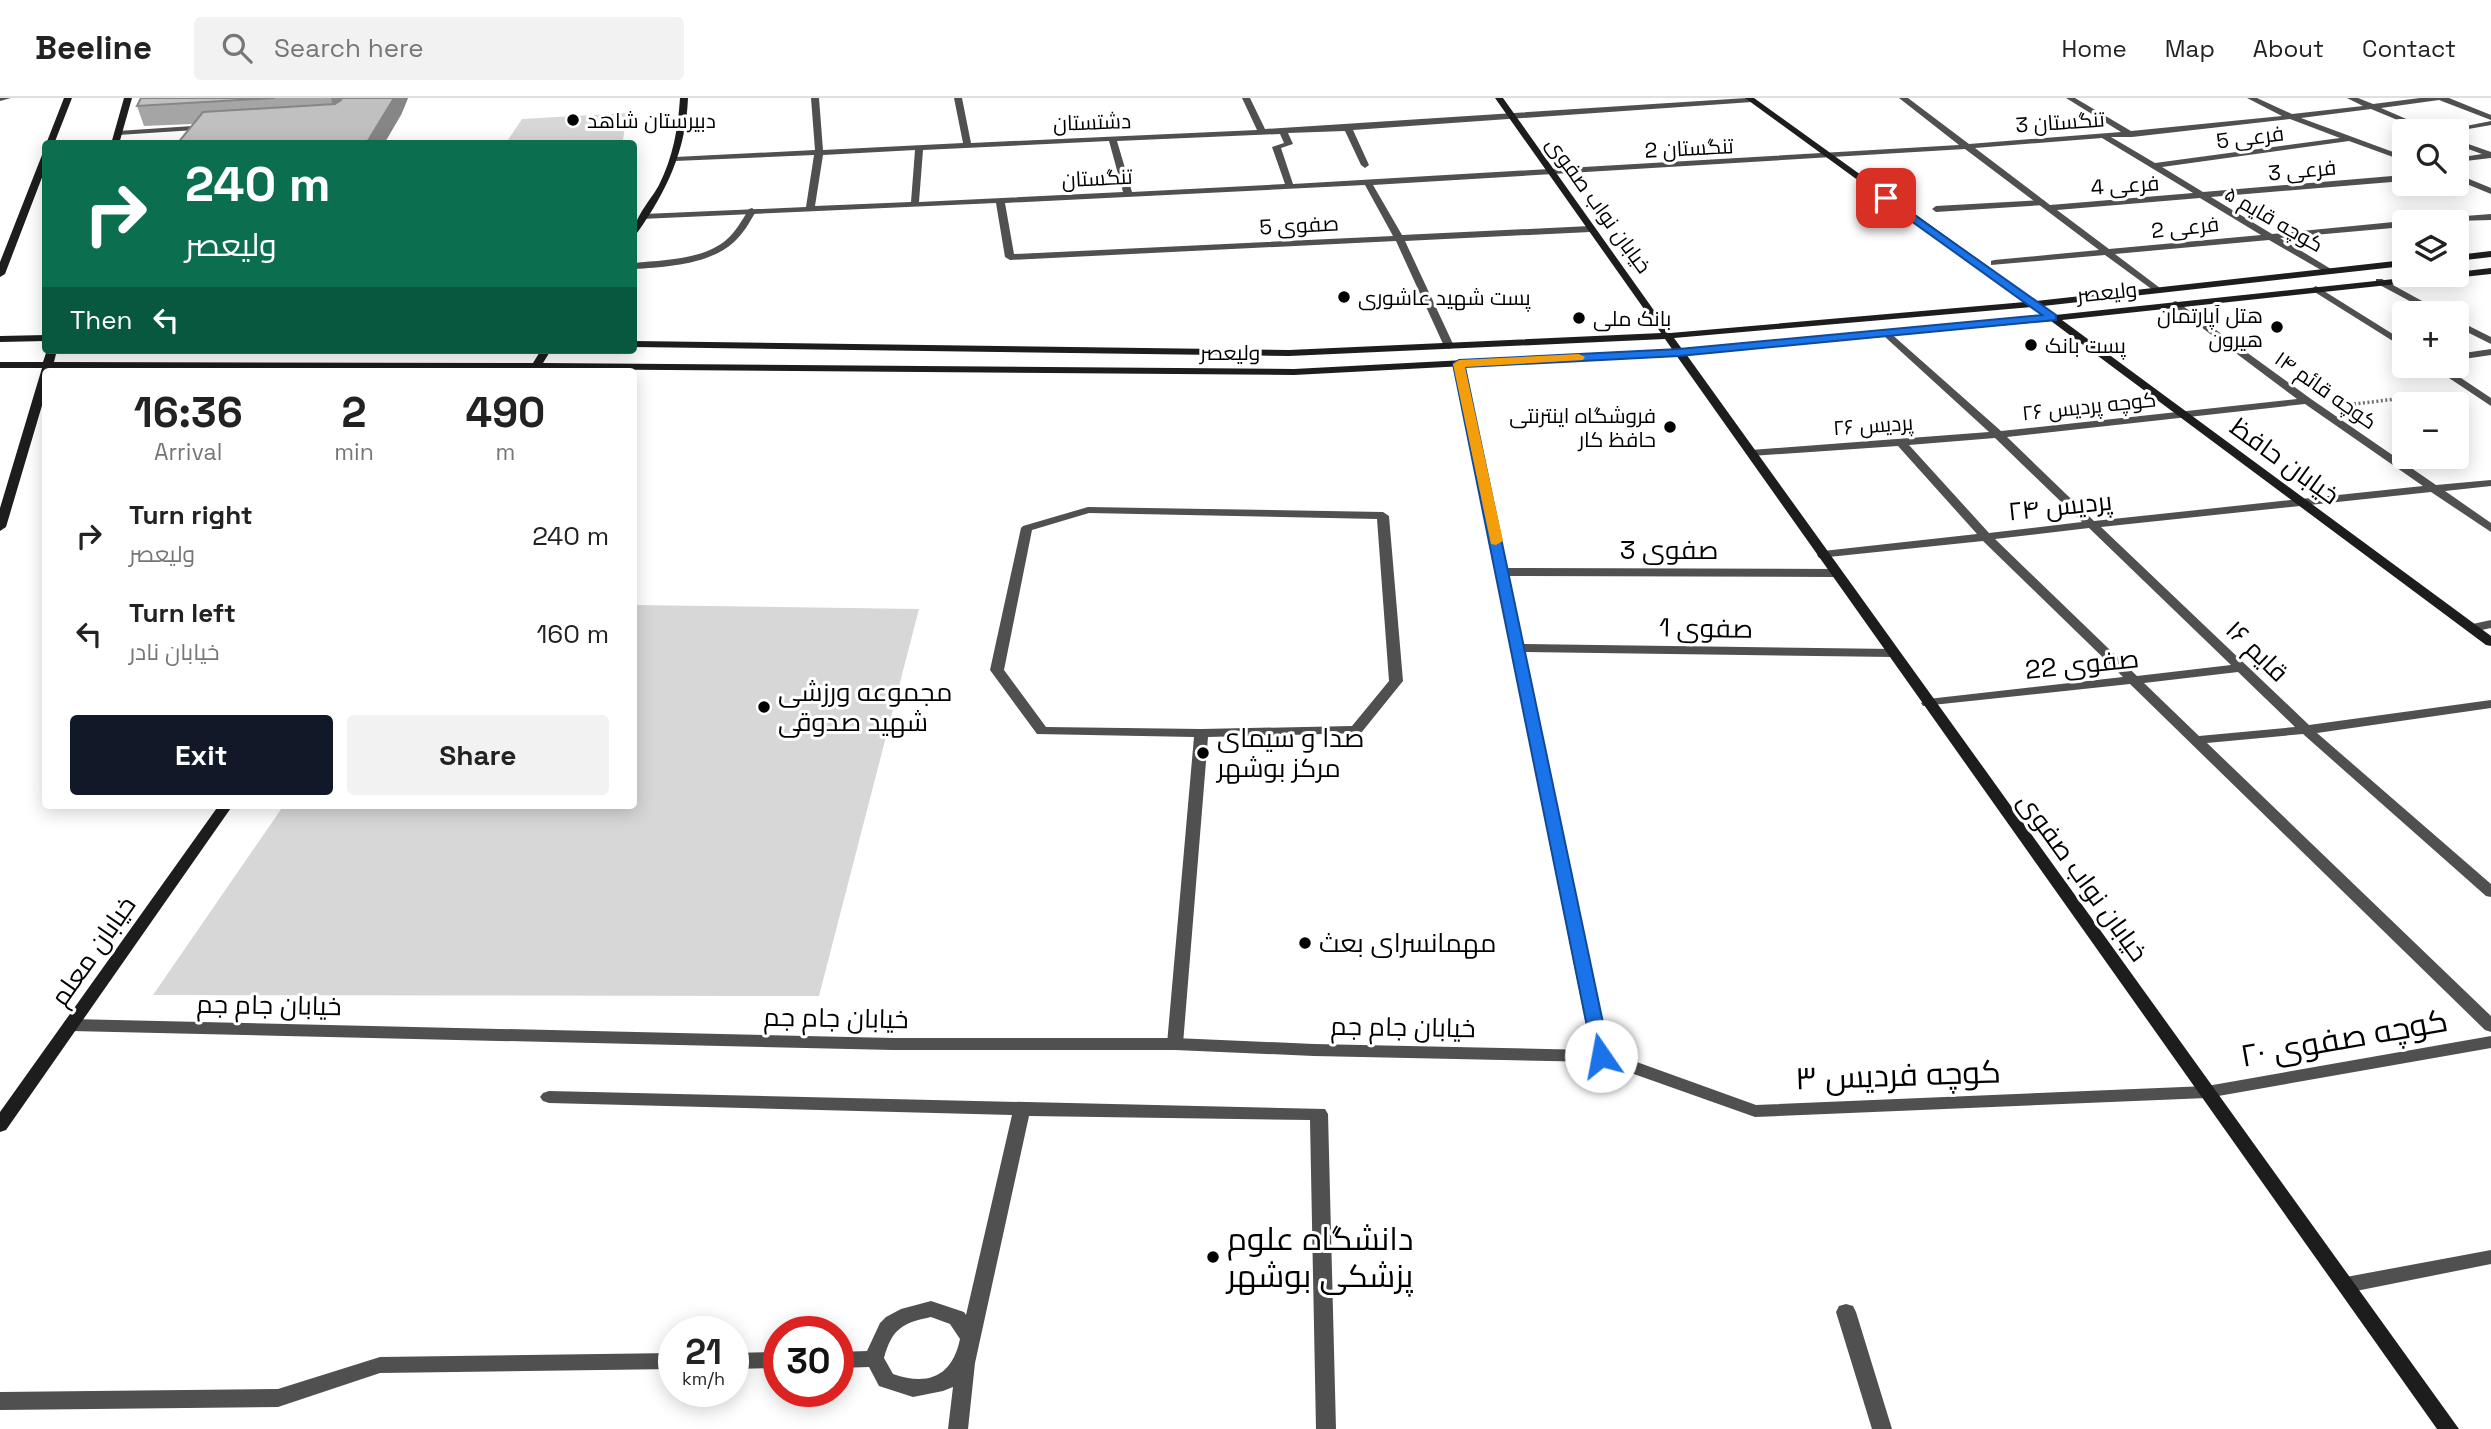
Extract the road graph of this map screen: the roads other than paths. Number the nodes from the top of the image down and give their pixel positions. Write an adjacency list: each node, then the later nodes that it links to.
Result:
1 (7, 98): 15 (street)
2 (68, 98): 33 (street)
3 (128, 98): 28 (street)
4 (684, 98): 44 (street)
5 (815, 98): 39 (street)
6 (958, 98): 35 (street)
7 (1246, 98): 26 (street)
8 (1499, 98): 19 (street, خیابان نواب صفوی)
9 (1661, 98): 17 (street)
10 (1903, 98): 36 (street)
11 (2070, 98): 29 (street)
12 (2251, 98): 20 (street)
13 (2351, 98): 18 (street)
14 (2439, 98): 18 (street); 21 (street)
15 (0, 99)
16 (1750, 99): 17 (street, دشتستان); 42 (street, خیابان حافظ)
17 (1668, 105): 19 (street, دشتستان)
18 (2373, 107): 20 (street); 22 (street)
19 (1509, 116): 25 (street, دشتستان); 48 (street, خیابان نواب صفوی)
20 (2294, 118): 29 (street, تنگستان 3); 32 (street)
21 (2490, 118): 23 (street)
22 (2402, 119)
23 (2469, 124)
24 (215, 127): 28 (street)
25 (1348, 128): 27 (street, دشتستان); 46 (street)
26 (1262, 131): 27 (street, دشتستان); 31 (street, دشتستان)
27 (1283, 131): 52 (street)
28 (118, 133): 34 (street)
29 (2133, 135): 30 (street, تنگستان 3)
30 (2105, 137): 36 (street, تنگستان 3); 47 (street, کوچه قایم ۵)
31 (1112, 138): 35 (street, دشتستان); 54 (street)
32 (2349, 139): 40 (street); 47 (street, فرعی 5)
33 (52, 140)
34 (116, 140)
35 (967, 144): 38 (street, دشتستان)
36 (1964, 146): 42 (street, تنگستان 3); 58 (street)
37 (2469, 147): 41 (street)
38 (919, 148): 39 (street, دشتستان); 57 (street)
39 (819, 152): 44 (street, دشتستان); 59 (street)
40 (2392, 155)
41 (2491, 155): 43 (street)
42 (1829, 157): 48 (street, تنگستان 2); 85 (street, خیابان حافظ)
43 (2469, 158)
44 (675, 159): 63 (street)
45 (42, 165): 78 (street)
46 (1365, 165)
47 (2154, 166): 55 (street, کوچه قایم ۵)
48 (1551, 174): 50 (street, تنگستان); 67 (street, خیابان نواب صفوی)
49 (2392, 179): 55 (street, فرعی 3)
50 (1367, 182): 52 (street, تنگستان); 69 (street)
51 (2469, 182): 53 (street)
52 (1290, 186): 54 (street, تنگستان)
53 (2491, 191)
54 (1128, 194): 56 (street, تنگستان)
55 (2203, 197): 58 (street, فرعی 4); 68 (street, کوچه قایم ۵)
56 (1000, 200): 57 (street, تنگستان); 69 (street, صفوی 5)
57 (915, 203): 59 (street, تنگستان)
58 (2046, 205): 60 (street, فرعی 4); 70 (street)
59 (810, 209): 61 (street, تنگستان)
60 (1936, 209)
61 (752, 211): 63 (street, تنگستان); 75 (street)
62 (2491, 216): 64 (street)
63 (644, 217): 66 (street)
64 (2469, 218)
65 (2392, 225): 68 (street, فرعی 2)
66 (637, 227)
67 (1590, 229): 69 (street, صفوی 5); 90 (street, خیابان نواب صفوی)
68 (2270, 236): 70 (street, فرعی 2); 76 (street, کوچه قایم ۵)
69 (1399, 238): 96 (street)
70 (2104, 253): 73 (street, فرعی 2); 83 (street)
71 (2491, 254): 72 (street)
72 (2469, 257)
73 (1994, 263)
74 (2392, 264): 76 (street, ولیعصر)
75 (637, 266)
76 (2328, 271): 83 (street, ولیعصر)
77 (2491, 271): 79 (street, ولیعصر)
78 (0, 274)
79 (2469, 274)
80 (2392, 281): 81 (street, ولیعصر)
81 (2379, 282): 82 (street, ولیعصر); 84 (street)
82 (2316, 289): 86 (street, ولیعصر); 91 (street)
83 (2157, 290): 85 (street, ولیعصر)
84 (2416, 301)
85 (2034, 304): 87 (street, خیابان حافظ); 90 (street, ولیعصر)
86 (2176, 304): 87 (street, ولیعصر); 110 (street, کوچه قائم ۱۴)
87 (2052, 318): 89 (street, ولیعصر); 112 (street, خیابان حافظ)
88 (2469, 329): 94 (street)
89 (1888, 334): 98 (street, ولیعصر); 113 (street, قایم ۱۶)
90 (1667, 336): 96 (street, ولیعصر); 98 (street, خیابان نواب صفوی)
91 (2392, 337)
92 (0, 338): 93 (street)
93 (42, 338)
94 (2491, 341)
95 (637, 344): 97 (street, ولیعصر)
96 (1449, 346): 97 (street, ولیعصر)
97 (1146, 351): 105 (street)
98 (1679, 352): 101 (street, ولیعصر); 115 (street, خیابان نواب صفوی)
99 (2491, 352): 100 (street)
100 (2469, 355)
101 (1459, 364): 105 (street, ولیعصر); 124 (street)
102 (0, 365): 104 (street, ولیعصر)
103 (637, 369): 105 (street, ولیعصر)
104 (42, 370)
105 (1143, 371)
106 (2453, 378): 109 (street)
107 (42, 384): 120 (street)
108 (2491, 390): 109 (street)
109 (2471, 391): 111 (street)
110 (2307, 401): 112 (street, کوچه پردیس ۲۶); 117 (street, کوچه قائم ۱۴)
111 (2491, 403)
112 (2184, 415): 113 (street, کوچه پردیس ۲۶); 118 (street, خیابان حافظ)
113 (1998, 435): 114 (street, پردیس ۲۶); 119 (street, قایم ۱۶)
114 (1901, 442): 115 (street, پردیس ۲۶); 122 (street)
115 (1751, 453): 123 (street, خیابان نواب صفوی)
116 (2491, 483): 117 (street, پردیس ۲۴)
117 (2435, 489): 118 (street, پردیس ۲۴); 121 (street, کوچه قائم ۱۴)
118 (2301, 501): 119 (street, پردیس ۲۴); 127 (street, خیابان حافظ)
119 (2093, 525): 122 (street, پردیس ۲۴); 131 (street, قایم ۱۶)
120 (0, 527)
121 (2491, 528)
122 (1986, 537): 123 (street, پردیس ۲۴); 132 (street)
123 (1823, 555): 125 (street, خیابان نواب صفوی)
124 (1502, 572): 125 (street, صفوی 3); 129 (street)
125 (1836, 573): 130 (street, خیابان نواب صفوی)
126 (2491, 624): 127 (street)
127 (2472, 628): 128 (street, خیابان حافظ)
128 (2491, 642)
129 (1518, 648): 130 (street, صفوی 1); 145 (street)
130 (1893, 653): 133 (street, خیابان نواب صفوی)
131 (2242, 668): 132 (street, صفوی 22); 135 (street, قایم ۱۶)
132 (2137, 681): 133 (street, صفوی 22); 137 (street)
133 (1928, 703): 146 (street, خیابان نواب صفوی)
134 (2491, 704): 135 (street)
135 (2306, 730): 137 (street); 139 (street, قایم ۱۶)
136 (1201, 733): 136 (street); 144 (street)
137 (2199, 740): 142 (street)
138 (223, 809): 141 (street, خیابان معلم)
139 (2485, 880): 140 (street, قایم ۱۶)
140 (2491, 892)
141 (71, 1025): 144 (street, خیابان جام جم); 149 (street, خیابان معلم)
142 (2491, 1026)
143 (2491, 1042): 146 (street, کوچه صفوی ۲۰)
144 (1175, 1044): 145 (street, خیابان جام جم)
145 (1601, 1056): 146 (street, کوچه فردیس ۳)
146 (2207, 1092): 151 (street, خیابان نواب صفوی)
147 (549, 1097): 148 (street)
148 (1022, 1109): 153 (street); 160 (street)
149 (0, 1125)
150 (2491, 1257): 151 (street)
151 (2346, 1285): 162 (street, خیابان نواب صفوی)
152 (1846, 1312): 161 (street)
153 (970, 1338): 154 (street); 157 (street)
154 (874, 1359): 155 (street); 157 (street)
155 (854, 1360)
156 (658, 1362): 158 (street)
157 (965, 1363): 159 (street)
158 (0, 1401)
159 (958, 1429)
160 (1326, 1429)
161 (1882, 1429)
162 (2448, 1429)

